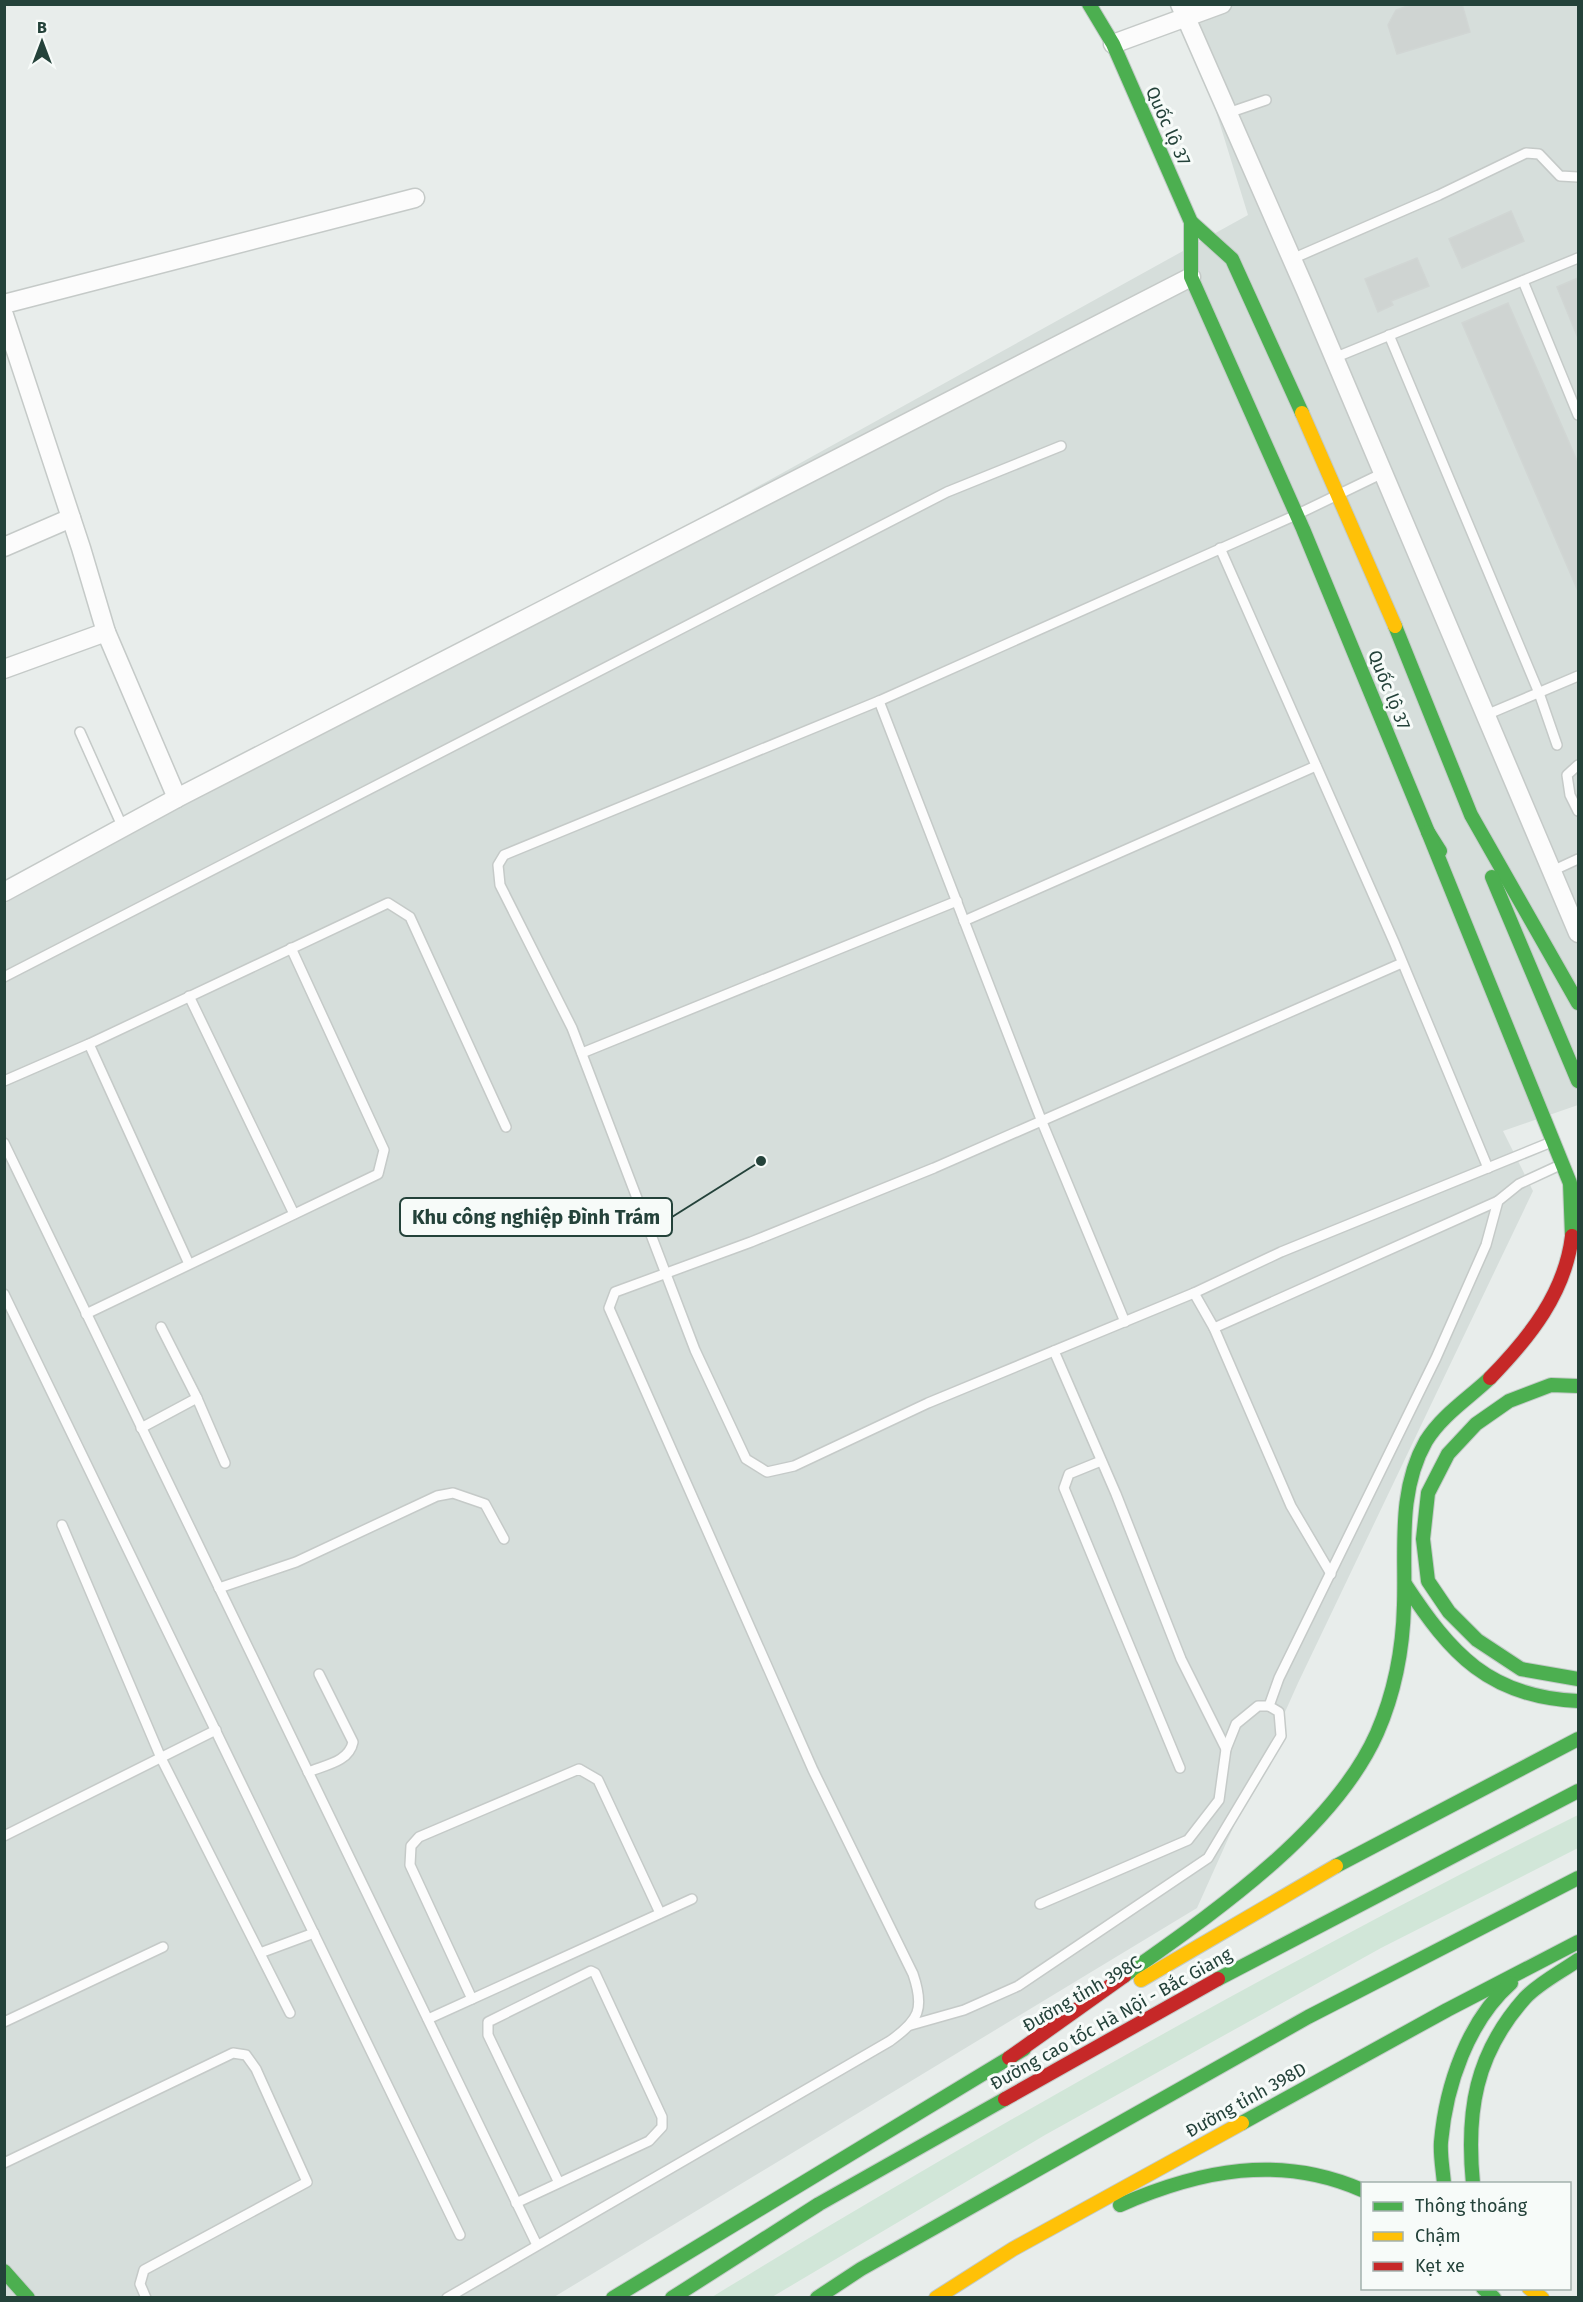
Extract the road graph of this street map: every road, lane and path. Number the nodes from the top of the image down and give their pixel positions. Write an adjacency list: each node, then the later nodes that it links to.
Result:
1 (1089, 4): 5 (main road, Quốc lộ 37)
2 (1222, 4): 3 (street)
3 (1183, 11): 5 (street); 7 (street)
4 (1110, 15): 5 (main road, Quốc lộ 37)
5 (1113, 44): 10 (main road, Quốc lộ 37)
6 (1266, 100): 7 (lane)
7 (1228, 113): 12 (street)
8 (1578, 177): 12 (lane)
9 (415, 198): 15 (street)
10 (1191, 222): 13 (main road, Quốc lộ 37); 22 (main road, Quốc lộ 37)
11 (1578, 258): 14 (lane)
12 (1292, 259): 18 (street)
13 (1196, 275): 23 (main road, Quốc lộ 37); 37 (street)
14 (1523, 281): 17 (lane); 19 (lane)
15 (4, 304)
16 (4, 315): 24 (street)
17 (1389, 335): 18 (lane); 30 (lane)
18 (1334, 358): 21 (street)
19 (1578, 415)
20 (1060, 446): 50 (lane)
21 (1383, 473): 22 (lane); 32 (street)
22 (1339, 494): 23 (lane); 39 (main road, Quốc lộ 37)
23 (1296, 515): 26 (lane); 41 (main road, Quốc lộ 37)
24 (70, 518): 25 (street); 27 (street)
25 (4, 547)
26 (1220, 548): 31 (lane); 36 (lane)
27 (106, 632): 28 (street); 37 (street)
28 (4, 669)
29 (1578, 676): 30 (lane)
30 (1539, 693): 32 (lane); 34 (lane)
31 (879, 701): 45 (lane); 54 (lane)
32 (1486, 715): 43 (street)
33 (81, 732): 40 (lane)
34 (1557, 745)
35 (1578, 765): 38 (lane)
36 (1316, 766): 46 (lane); 49 (lane)
37 (177, 798): 40 (street)
38 (1578, 811)
39 (1471, 815): 52 (main road, Quốc lộ 37); 56 (main road)
40 (123, 828): 44 (street)
41 (1428, 832): 59 (main road); 61 (main road, Quốc lộ 37)
42 (1578, 859): 43 (lane)
43 (1552, 871): 47 (street)
44 (4, 892)
45 (957, 901): 46 (lane); 54 (lane)
46 (964, 921): 57 (lane)
47 (1578, 933)
48 (291, 948): 51 (lane); 58 (lane); 65 (lane)
49 (1402, 963): 57 (lane); 63 (lane)
50 (4, 977)
51 (189, 996): 53 (lane); 65 (lane)
52 (1578, 1003)
53 (89, 1044): 55 (lane); 66 (lane)
54 (582, 1053): 67 (lane)
55 (4, 1081)
56 (1578, 1082)
57 (1042, 1122): 67 (lane); 71 (lane)
58 (506, 1126)
59 (1554, 1141): 62 (main road); 63 (lane)
60 (4, 1143): 70 (lane)
61 (1574, 1154)
62 (1563, 1164): 64 (lane); 83 (main road)
63 (1488, 1168): 68 (lane)
64 (1498, 1201): 73 (lane); 82 (lane)
65 (294, 1214): 66 (lane)
66 (189, 1264): 70 (lane)
67 (665, 1272): 74 (lane); 111 (lane)
68 (1194, 1293): 71 (lane); 73 (lane)
69 (4, 1294): 89 (lane)
70 (86, 1314): 77 (lane)
71 (1125, 1322): 74 (lane)
72 (161, 1327): 76 (lane)
73 (1214, 1328): 82 (lane)
74 (1054, 1351): 78 (lane)
75 (1578, 1386): 86 (main road)
76 (197, 1398): 77 (lane); 79 (lane)
77 (141, 1428): 84 (lane)
78 (1101, 1461): 91 (lane); 93 (lane)
79 (225, 1463)
80 (62, 1525): 92 (lane)
81 (504, 1539): 84 (lane)
82 (1331, 1574): 88 (lane)
83 (1405, 1584): 87 (main road); 112 (main road)
84 (219, 1588): 94 (lane)
85 (319, 1674): 94 (lane)
86 (1578, 1679)
87 (1578, 1701)
88 (1269, 1706): 91 (lane); 111 (lane)
89 (216, 1730): 92 (lane); 101 (lane)
90 (1578, 1739): 112 (main road, Đường tỉnh 398C)
91 (1227, 1749): 99 (lane)
92 (161, 1758): 96 (lane); 105 (lane)
93 (1180, 1768)
94 (308, 1772): 109 (lane)
95 (1578, 1791): 127 (main road, Đường cao tốc Hà Nội - Bắc Giang)
96 (4, 1836)
97 (1578, 1878): 128 (main road)
98 (692, 1899): 100 (lane)
99 (1040, 1904)
100 (660, 1914): 107 (lane); 107 (lane)
101 (314, 1933): 105 (lane); 119 (lane)
102 (1578, 1942): 104 (main road, Đường tỉnh 398D)
103 (163, 1947): 110 (lane)
104 (1564, 1949): 114 (main road); 122 (main road, Đường tỉnh 398D)
105 (260, 1953): 108 (lane)
106 (1578, 1960): 115 (main road)
107 (472, 1999): 109 (lane)
108 (290, 2013)
109 (428, 2019): 118 (lane)
110 (4, 2022)
111 (911, 2025): 120 (lane)
112 (1009, 2058): 126 (main road, Đường tỉnh 398C)
113 (4, 2163): 124 (lane)
114 (1444, 2182)
115 (1473, 2182)
116 (559, 2183): 116 (lane); 118 (lane)
117 (1361, 2189): 122 (main road)
118 (516, 2202): 120 (lane)
119 (460, 2235)
120 (537, 2245): 125 (lane)
121 (4, 2271): 123 (main road)
122 (950, 2289): 129 (main road, Đường tỉnh 398D)
123 (28, 2298)
124 (146, 2298)
125 (447, 2298)
126 (613, 2298)
127 (672, 2298)
128 (817, 2298)
129 (936, 2298)

